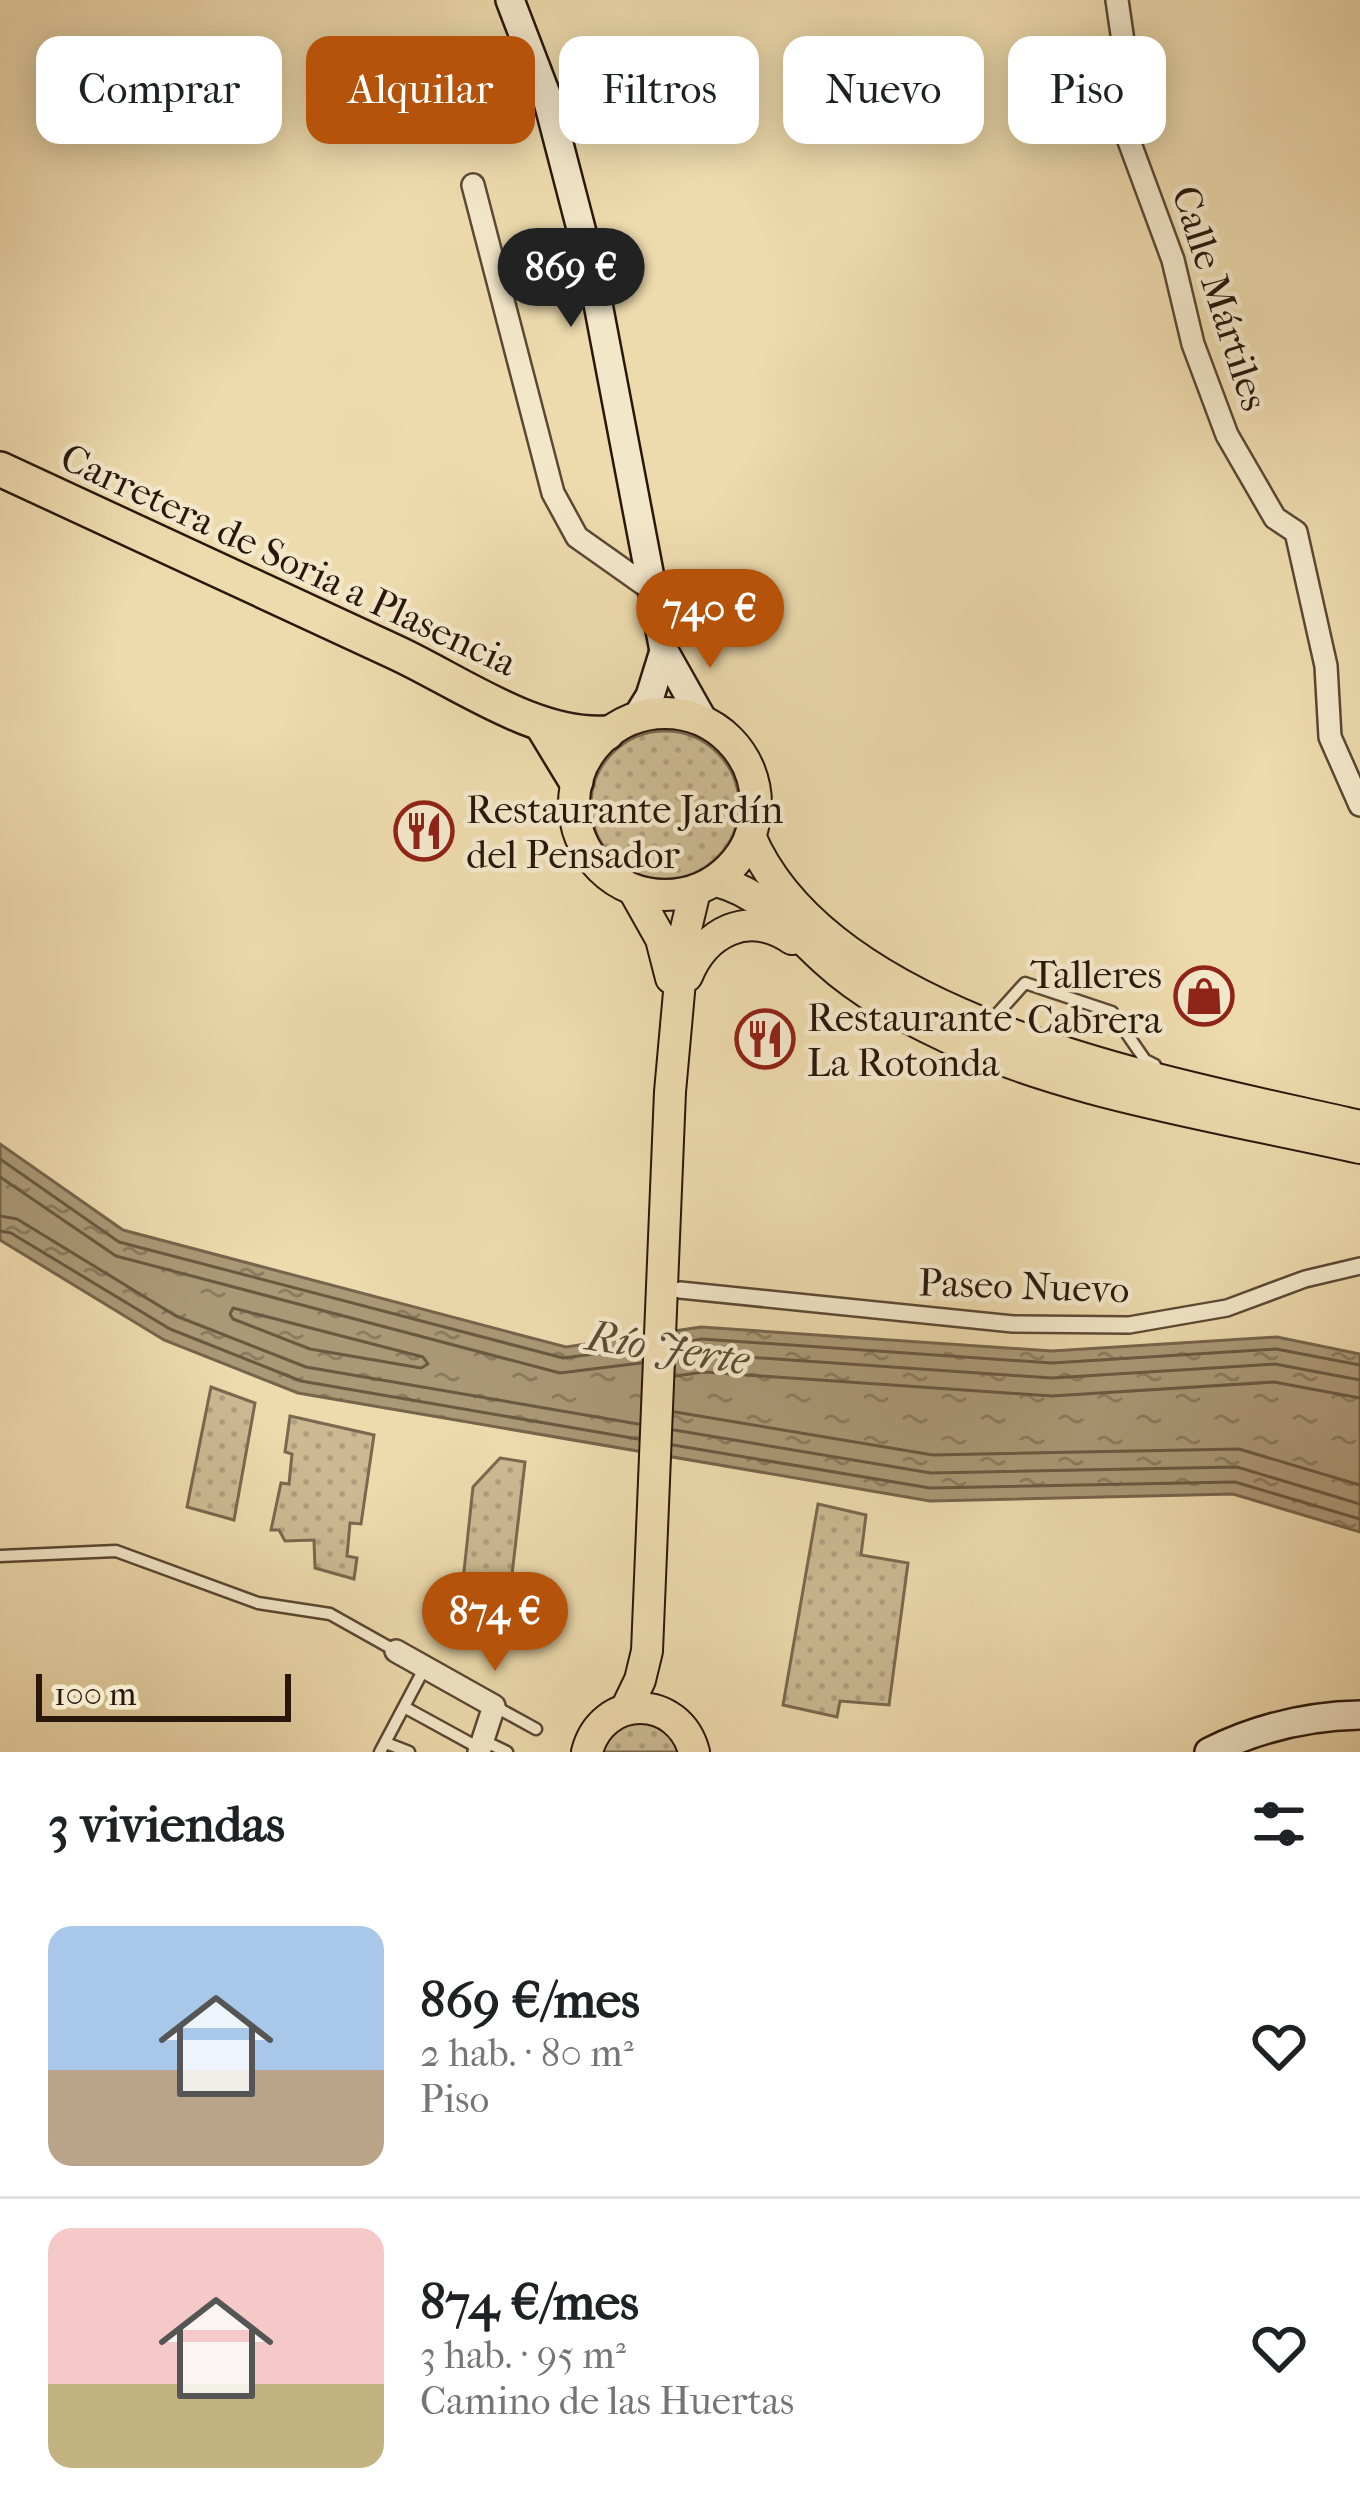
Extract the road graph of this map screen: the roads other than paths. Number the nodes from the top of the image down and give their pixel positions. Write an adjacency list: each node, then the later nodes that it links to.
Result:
1 (510, 0): 5 (main road)
2 (1118, 0): 11 (street, Calle Mártiles)
3 (473, 185): 5 (street)
4 (0, 469): 8 (highway, Carretera de Soria a Plasencia)
5 (652, 590): 6 (main road)
6 (664, 651): 7 (main road); 9 (main road)
7 (704, 722): 9 (main road); 12 (main road)
8 (542, 725): 9 (highway); 10 (highway)
9 (622, 725): 10 (main road)
10 (576, 782): 14 (main road)
11 (1360, 805)
12 (750, 836): 13 (main road); 17 (main road)
13 (706, 886): 14 (main road); 15 (main road); 16 (main road)
14 (634, 891): 18 (main road)
15 (830, 965): 16 (main road); 21 (main road)
16 (678, 1005): 18 (main road)
17 (985, 1027): 19 (main road); 19 (lane)
18 (674, 1047): 25 (main road)
19 (1201, 1088): 20 (main road)
20 (1360, 1126)
21 (1360, 1148)
22 (1360, 1266): 23 (street, Paseo Nuevo)
23 (680, 1290)
24 (0, 1556): 26 (lane)
25 (647, 1649): 30 (main road); 31 (main road)
26 (396, 1651): 27 (street)
27 (425, 1667): 28 (street); 29 (lane)
28 (494, 1706): 33 (lane); 34 (street)
29 (406, 1708): 34 (lane); 35 (lane)
30 (626, 1708): 31 (main road); 38 (main road)
31 (665, 1712): 39 (main road)
32 (1360, 1715): 40 (main road)
33 (536, 1730)
34 (480, 1746): 37 (lane)
35 (383, 1748): 36 (lane)
36 (409, 1752)
37 (507, 1752)
38 (587, 1752)
39 (694, 1752)
40 (1209, 1752)

